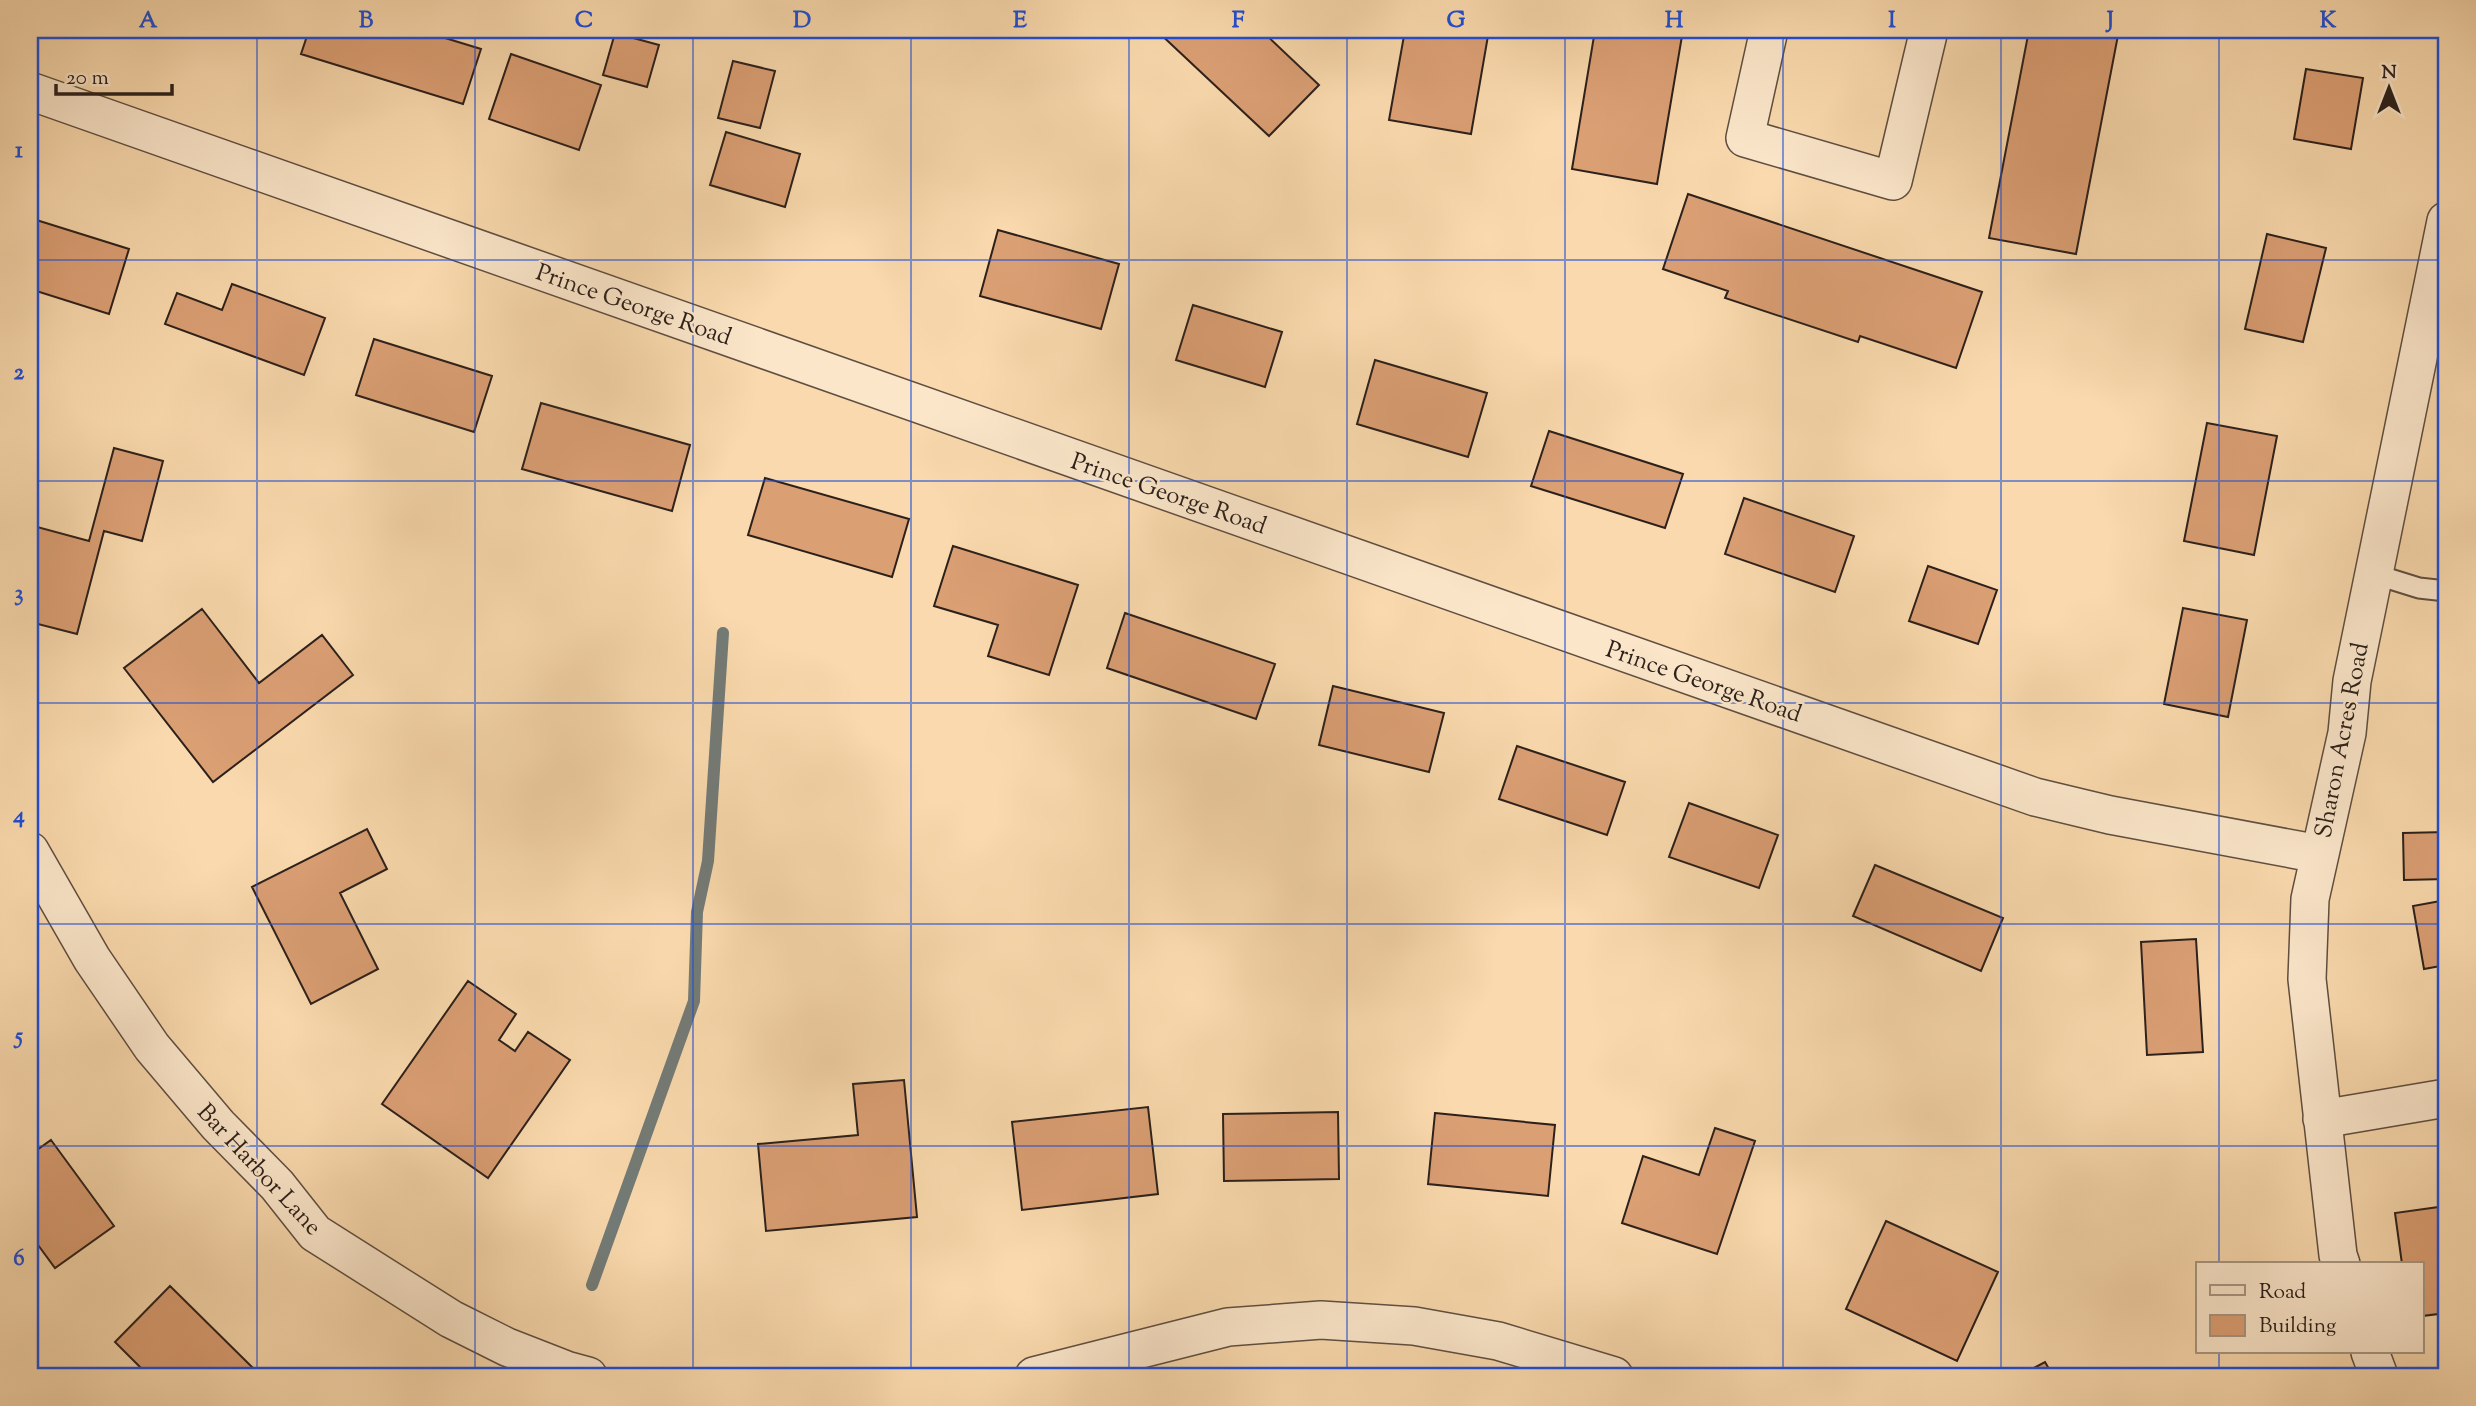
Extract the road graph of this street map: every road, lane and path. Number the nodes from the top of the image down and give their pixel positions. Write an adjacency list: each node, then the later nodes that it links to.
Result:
1 (1769, 30): 2 (street)
2 (1929, 30)
3 (30, 91): 8 (street, Prince George Road)
4 (2446, 221): 5 (street, Sharon Acres Road)
5 (2374, 573): 6 (lane); 8 (street, Sharon Acres Road)
6 (2446, 591)
7 (30, 851): 13 (street, Bar Harbor Lane)
8 (2319, 854): 10 (street, Sharon Acres Road)
9 (2446, 1098): 10 (street)
10 (2322, 1119): 11 (street, Sharon Acres Road)
11 (2340, 1262)
12 (2371, 1354): 16 (street)
13 (588, 1376)
14 (1034, 1376): 15 (street)
15 (1614, 1376)
16 (2379, 1376)

